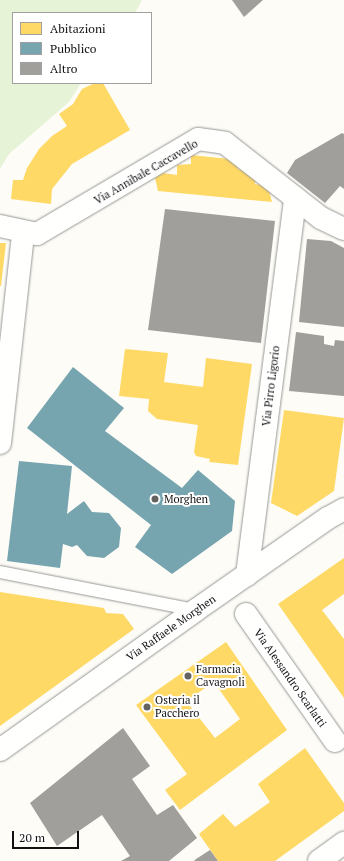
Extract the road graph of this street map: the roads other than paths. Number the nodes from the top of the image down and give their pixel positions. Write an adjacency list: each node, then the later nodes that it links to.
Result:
1 (295, 198): 3 (street, Via Annibale Caccavello); 4 (street, Via Annibale Caccavello); 8 (street, Via Pirro Ligorio)
2 (0, 226): 4 (street, Via Annibale Caccavello)
3 (344, 229)
4 (23, 232): 5 (street)
5 (0, 443)
6 (344, 509): 8 (street, Via Raffaele Morghen)
7 (0, 572): 9 (lane)
8 (247, 575): 9 (street, Via Raffaele Morghen)
9 (196, 610): 12 (street, Via Raffaele Morghen)
10 (246, 614): 11 (street, Via Alessandro Scarlatti)
11 (335, 741)
12 (0, 750)
13 (344, 843): 14 (street)
14 (319, 861)

